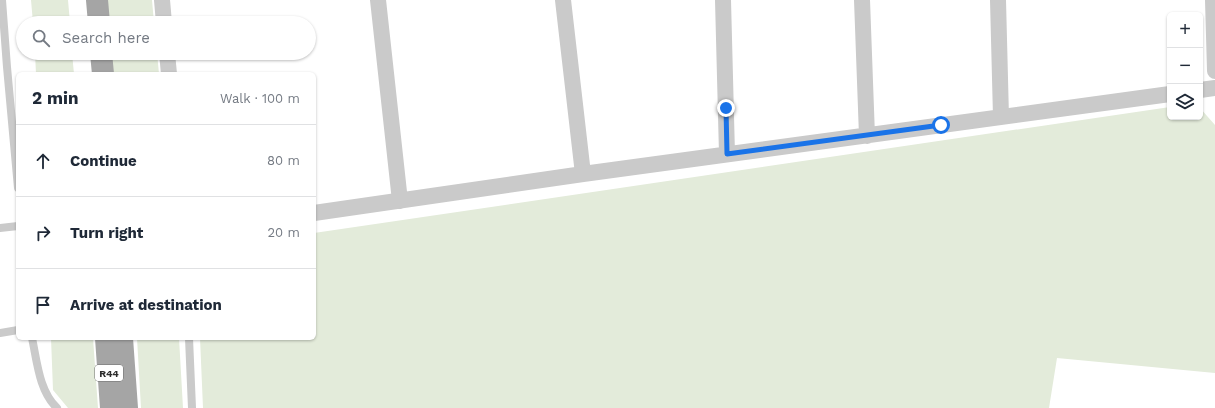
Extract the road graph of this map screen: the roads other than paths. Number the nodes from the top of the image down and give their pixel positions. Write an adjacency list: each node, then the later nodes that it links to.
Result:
1 (2, 0): 17 (lane)
2 (82, 0): 11 (main road)
3 (97, 0): 12 (main road)
4 (162, 0): 13 (street)
5 (378, 0): 30 (street)
6 (563, 0): 29 (street)
7 (723, 0): 27 (street)
8 (862, 0): 26 (street)
9 (998, 0): 25 (street)
10 (1213, 0): 18 (street)
11 (83, 16)
12 (98, 16)
13 (163, 16)
14 (87, 60): 19 (main road)
15 (102, 60): 20 (main road)
16 (168, 60): 21 (street)
17 (3, 67): 28 (lane)
18 (1215, 71)
19 (88, 72)
20 (103, 72)
21 (169, 72)
22 (1215, 88): 23 (street)
23 (1203, 90)
24 (1167, 94): 25 (street)
25 (1001, 117): 26 (street)
26 (867, 136): 27 (street)
27 (727, 154): 29 (street)
28 (16, 172)
29 (583, 174): 30 (street)
30 (400, 201): 31 (street)
31 (316, 213)
32 (16, 226): 33 (lane)
33 (0, 228)
34 (16, 330): 35 (lane)
35 (0, 333)
36 (32, 340): 40 (lane)
37 (106, 340): 41 (main road, R44)
38 (122, 340): 42 (main road, R44)
39 (189, 340): 43 (lane)
40 (57, 408)
41 (111, 408)
42 (127, 408)
43 (192, 408)

